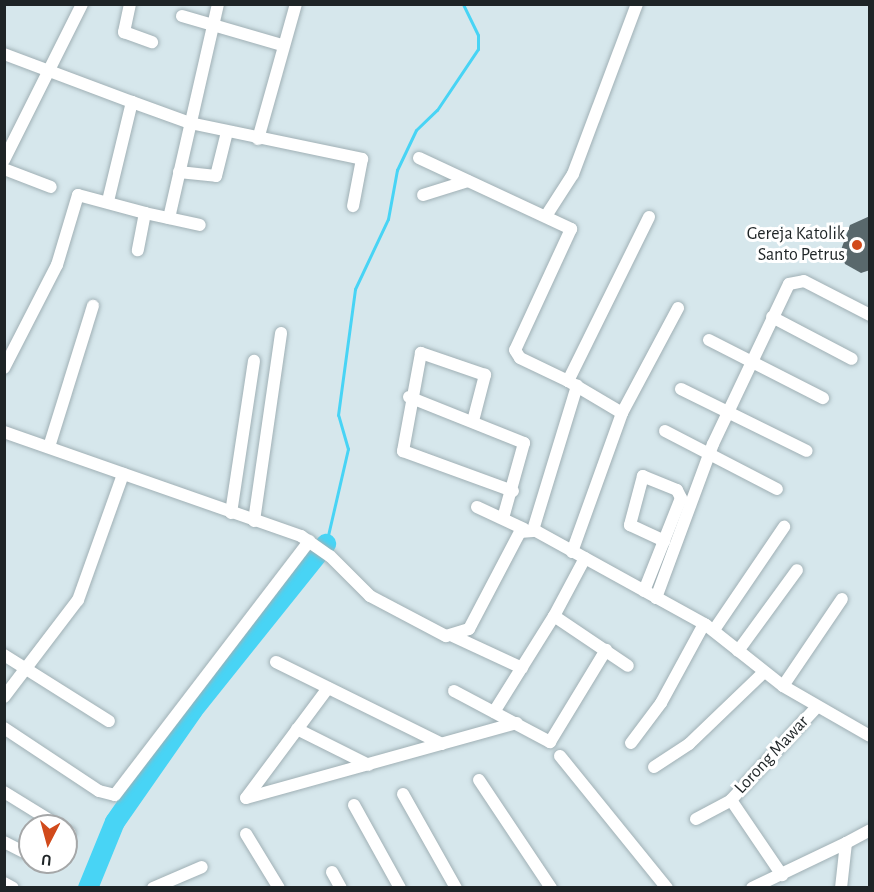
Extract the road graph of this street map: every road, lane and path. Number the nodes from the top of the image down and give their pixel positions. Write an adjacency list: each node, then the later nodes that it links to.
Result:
1 (82, 4): 11 (street)
2 (130, 4): 8 (street)
3 (218, 4): 7 (street)
4 (296, 4): 9 (street)
5 (637, 4): 26 (street)
6 (182, 16): 7 (street)
7 (213, 23): 9 (street); 13 (street)
8 (152, 42)
9 (282, 45): 15 (street)
10 (4, 54): 11 (street)
11 (52, 72): 12 (street); 17 (street)
12 (132, 102): 13 (street); 23 (street)
13 (190, 123): 14 (street); 19 (street)
14 (227, 132): 15 (street); 19 (street)
15 (258, 139): 24 (street)
16 (419, 158): 20 (street)
17 (4, 160)
18 (4, 169): 21 (street)
19 (179, 172): 28 (street)
20 (468, 181): 22 (street); 26 (street)
21 (51, 187)
22 (423, 195)
23 (108, 201): 25 (street); 40 (street)
24 (353, 206)
25 (145, 213): 28 (street); 30 (street)
26 (546, 216): 41 (street)
27 (649, 217): 41 (street)
28 (169, 218): 29 (street)
29 (200, 225)
30 (138, 249)
31 (93, 306): 50 (street)
32 (678, 308): 46 (street)
33 (870, 315): 34 (street)
34 (772, 317): 37 (street); 39 (street)
35 (281, 333): 59 (street)
36 (709, 340): 39 (street)
37 (852, 359)
38 (254, 361): 57 (street)
39 (752, 362): 44 (street); 45 (street)
40 (4, 368)
41 (573, 383): 46 (street); 61 (street)
42 (681, 389): 45 (street)
43 (410, 397): 47 (street); 47 (street); 55 (street)
44 (823, 398)
45 (728, 412): 51 (street); 52 (street)
46 (622, 413): 64 (street)
47 (473, 421): 55 (street)
48 (665, 431): 52 (street)
49 (4, 432): 50 (street)
50 (49, 447): 53 (street)
51 (807, 451)
52 (709, 455): 54 (street); 68 (street)
53 (123, 474): 57 (street); 78 (street)
54 (777, 489)
55 (513, 491): 58 (street)
56 (477, 507): 58 (street)
57 (231, 513): 59 (street)
58 (503, 518): 61 (street)
59 (254, 521): 63 (street)
60 (784, 527): 71 (street)
61 (529, 530): 64 (street); 72 (street)
62 (664, 541): 62 (street); 67 (street)
63 (310, 542): 72 (street); 89 (street)
64 (572, 552): 65 (street)
65 (585, 558): 67 (street); 70 (street)
66 (797, 570): 74 (street)
67 (644, 591): 68 (street)
68 (656, 598): 71 (street)
69 (842, 599): 81 (street)
70 (554, 616): 73 (street); 79 (street)
71 (709, 627): 74 (street); 92 (street)
72 (453, 636): 79 (street)
73 (606, 650): 77 (street); 88 (street)
74 (738, 651): 80 (street)
75 (4, 655): 78 (street)
76 (276, 662): 82 (street)
77 (628, 666)
78 (24, 667): 84 (street); 87 (street)
79 (522, 668): 86 (street)
80 (764, 672): 81 (street); 96 (street)
81 (783, 686): 85 (street)
82 (328, 688): 90 (street); 93 (street)
83 (454, 691): 86 (street)
84 (4, 697)
85 (816, 708): 91 (street); 100 (street, Lorong Mawar)
86 (494, 712): 88 (street)
87 (108, 721)
88 (517, 723): 93 (street)
89 (4, 728)
90 (297, 729): 95 (street); 95 (street)
91 (870, 736)
92 (631, 743)
93 (442, 744): 95 (street)
94 (560, 756): 120 (street)
95 (369, 765)
96 (654, 767)
97 (479, 780): 119 (street)
98 (4, 792): 102 (street)
99 (403, 794): 118 (street)
100 (731, 800): 103 (street, Lorong Mawar); 111 (street)
101 (354, 805): 117 (street)
102 (40, 814)
103 (696, 819)
104 (870, 830): 107 (street)
105 (246, 834): 115 (street)
106 (4, 842): 108 (street)
107 (846, 843): 111 (street); 122 (street)
108 (18, 849)
109 (201, 867): 114 (street)
110 (332, 872): 116 (street)
111 (782, 875): 121 (street)
112 (4, 882): 113 (street)
113 (13, 888)
114 (153, 888)
115 (279, 888)
116 (341, 888)
117 (400, 888)
118 (456, 888)
119 (550, 888)
120 (666, 888)
121 (752, 888)
122 (841, 888)

